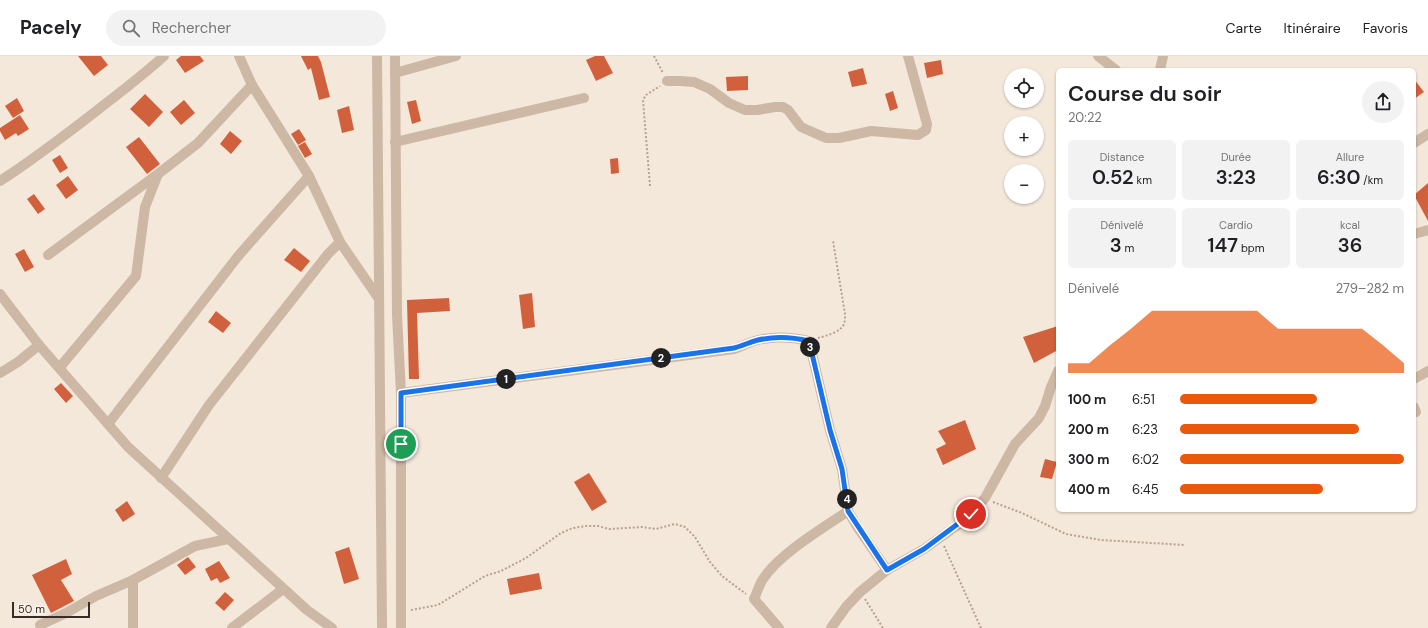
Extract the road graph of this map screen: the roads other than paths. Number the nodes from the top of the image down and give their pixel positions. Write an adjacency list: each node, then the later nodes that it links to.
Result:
1 (164, 56): 20 (street)
2 (239, 56): 13 (street)
3 (377, 56): 26 (street)
4 (395, 56): 11 (street)
5 (456, 56): 11 (street)
6 (908, 56): 12 (street)
7 (1098, 56): 9 (street)
8 (1163, 56): 10 (street)
9 (1113, 68)
10 (1160, 68)
11 (395, 73): 16 (street)
12 (667, 81)
13 (252, 85): 18 (street); 19 (street)
14 (584, 98): 16 (street)
15 (1428, 134): 17 (street)
16 (395, 142): 33 (street)
17 (1416, 142)
18 (158, 174): 24 (street); 28 (street)
19 (309, 176): 23 (street); 34 (street)
20 (0, 181)
21 (1428, 230): 22 (street)
22 (1416, 233)
23 (340, 242): 26 (street); 35 (street)
24 (48, 255)
25 (0, 294): 27 (street)
26 (379, 299): 45 (street)
27 (39, 345): 28 (street); 30 (street)
28 (60, 367): 34 (street)
29 (1428, 371): 32 (street)
30 (0, 373)
31 (1056, 376): 38 (street)
32 (1416, 378)
33 (401, 393): 36 (street); 46 (street)
34 (108, 424): 35 (street)
35 (161, 478): 37 (street)
36 (848, 511): 38 (street); 47 (street)
37 (228, 539): 39 (street); 40 (street)
38 (887, 570): 48 (street)
39 (133, 580): 41 (street); 42 (street)
40 (283, 589): 43 (street); 44 (street)
41 (40, 625)
42 (133, 628)
43 (232, 628)
44 (332, 628)
45 (382, 628)
46 (401, 628)
47 (779, 628)
48 (831, 628)

